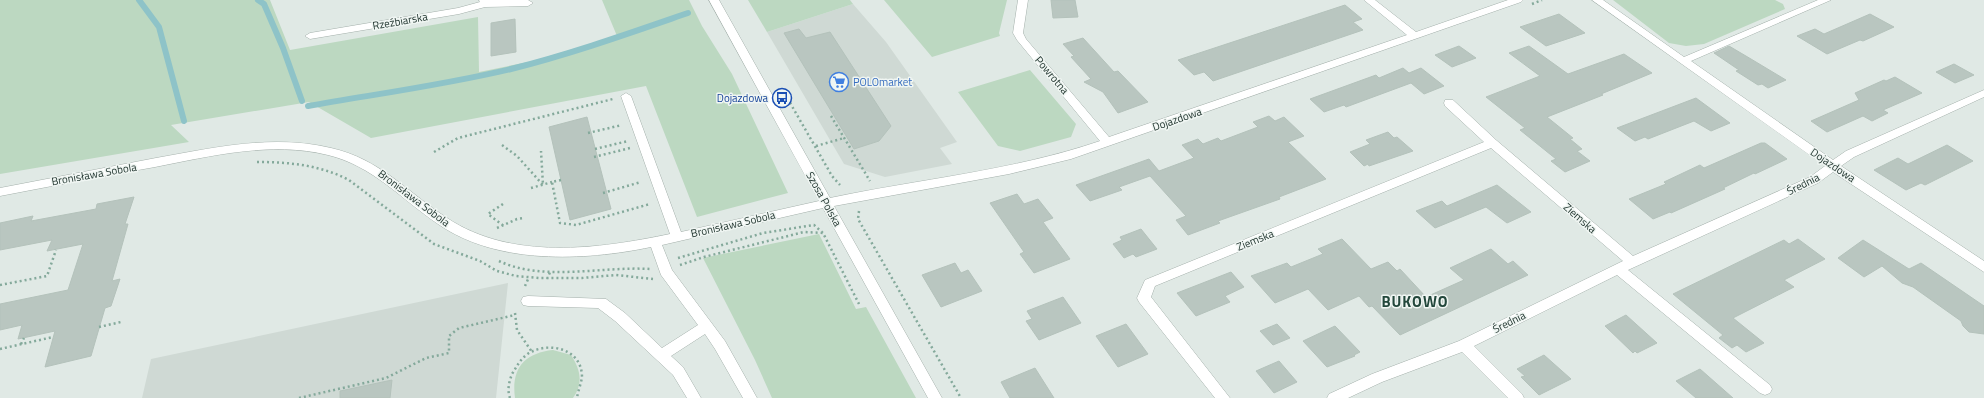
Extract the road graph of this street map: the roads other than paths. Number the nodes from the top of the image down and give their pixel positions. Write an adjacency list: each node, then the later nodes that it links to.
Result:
1 (714, 0): 19 (street, Szosa Polska)
2 (1023, 0): 15 (street, Powrotna)
3 (1369, 0): 10 (street)
4 (1518, 0): 10 (street, Dojazdowa)
5 (1597, 0): 11 (street, Dojazdowa)
6 (1826, 0): 11 (street)
7 (484, 2): 8 (street, Rzeźbiarska); 9 (street, Rzeźbiarska)
8 (528, 4)
9 (310, 36)
10 (1415, 36): 15 (street, Dojazdowa)
11 (1683, 61): 17 (street, Dojazdowa)
12 (1984, 93): 17 (street, Średnia)
13 (621, 97): 20 (street)
14 (1449, 103): 16 (street, Ziemska)
15 (1108, 143): 19 (street, Dojazdowa)
16 (1492, 143): 22 (street, Ziemska); 34 (street, Ziemska)
17 (1833, 166): 22 (street, Średnia); 23 (street, Dojazdowa)
18 (0, 192): 21 (street, Bronisława Sobola)
19 (827, 204): 20 (street, Bronisława Sobola); 33 (street, Szosa Polska)
20 (677, 237): 21 (street, Bronisława Sobola)
21 (655, 242): 26 (street)
22 (1632, 262): 24 (street, Średnia)
23 (1984, 267)
24 (1618, 269): 27 (street, Średnia); 29 (street)
25 (528, 302): 28 (street)
26 (707, 326): 28 (street); 32 (street)
27 (1464, 345): 30 (street, Średnia); 36 (street)
28 (661, 355): 31 (street)
29 (1765, 389)
30 (1350, 394): 35 (street, Średnia)
31 (694, 398)
32 (750, 398)
33 (935, 398)
34 (1223, 398)
35 (1334, 398)
36 (1517, 398)

